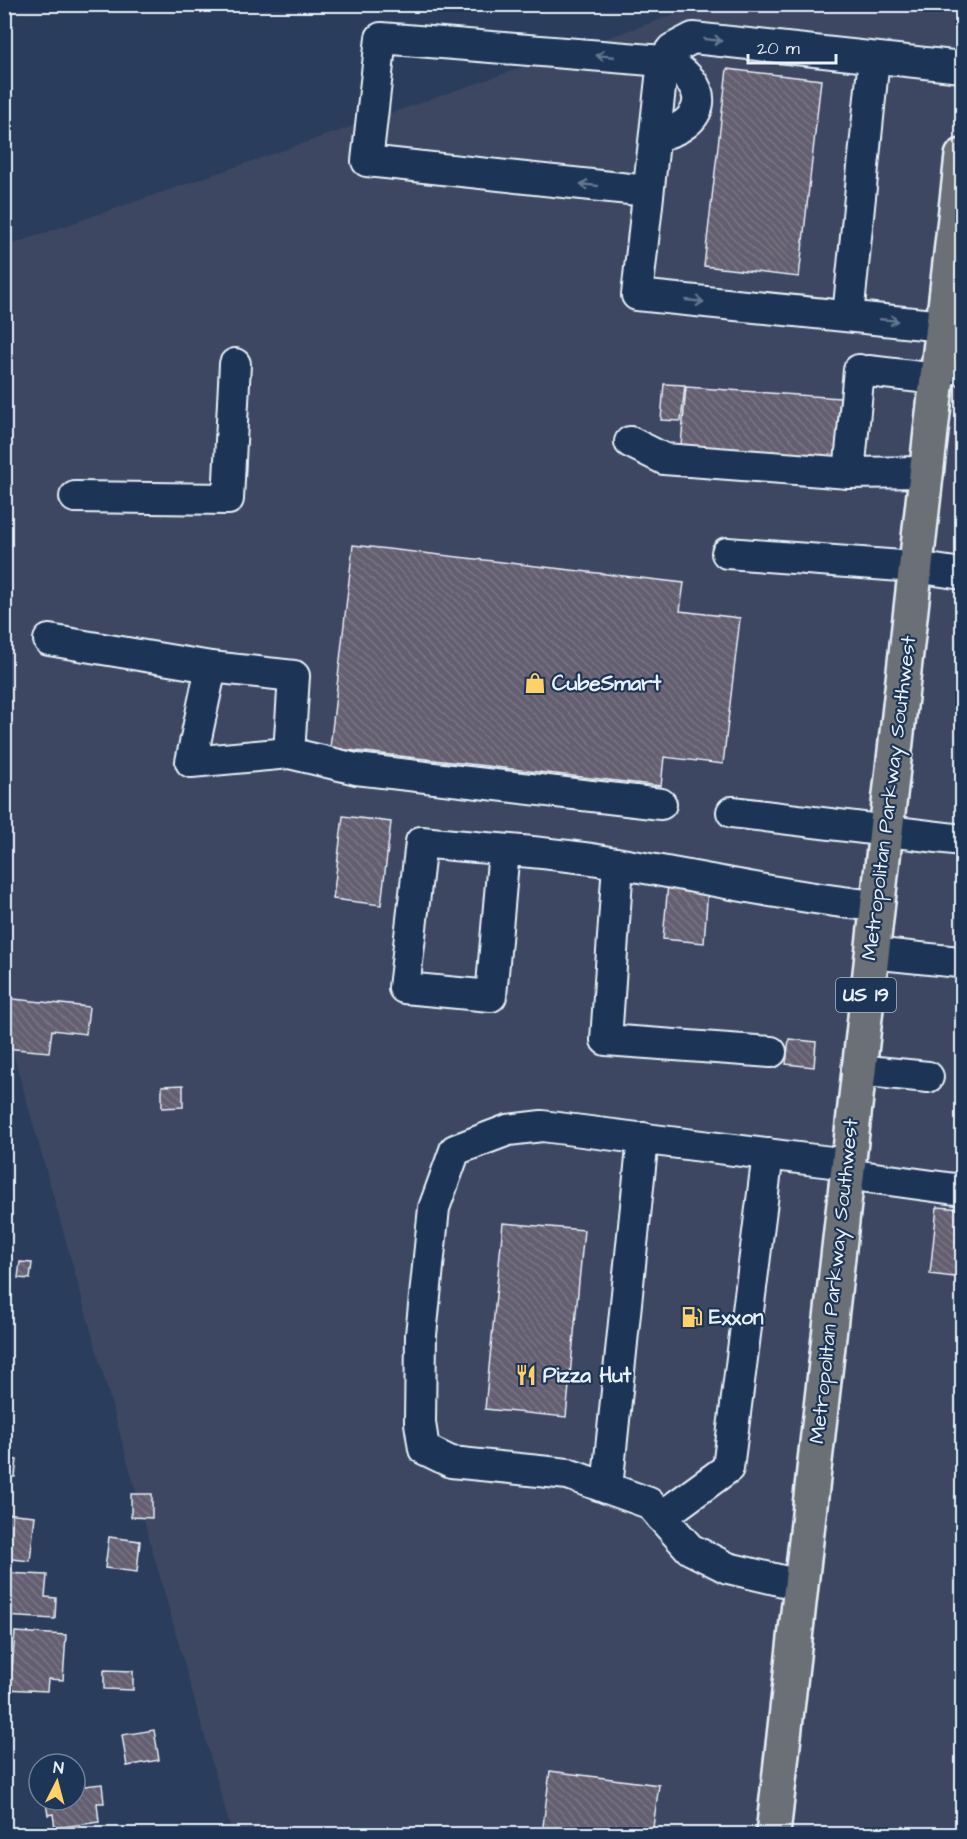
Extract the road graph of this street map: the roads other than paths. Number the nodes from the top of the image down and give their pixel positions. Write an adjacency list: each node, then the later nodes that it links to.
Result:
1 (874, 58): 2 (street, one-way to 1); 3 (street); 6 (street)
2 (663, 61): 5 (street); 5 (street)
3 (963, 68)
4 (963, 156): 7 (main road, Metropolitan Parkway Southwest / US 19)
5 (648, 191): 6 (street, one-way to 6)
6 (848, 316): 7 (street, one-way to 7)
7 (950, 317): 9 (main road, Metropolitan Parkway Southwest / US 19)
8 (235, 364): 13 (street)
9 (946, 372): 11 (main road, Metropolitan Parkway Southwest / US 19); 12 (street)
10 (630, 442): 12 (street)
11 (926, 472): 12 (street); 15 (main road, Metropolitan Parkway Southwest / US 19)
12 (849, 473)
13 (75, 497)
14 (727, 553): 15 (street)
15 (915, 567): 16 (street); 22 (main road, Metropolitan Parkway Southwest / US 19)
16 (963, 574)
17 (49, 640): 18 (street)
18 (211, 667): 19 (street); 19 (street)
19 (289, 753): 20 (street)
20 (661, 804)
21 (732, 812): 22 (street)
22 (885, 829): 23 (street); 26 (main road, Metropolitan Parkway Southwest / US 19)
23 (963, 840)
24 (504, 850): 24 (street); 25 (street)
25 (618, 864): 26 (street); 29 (street)
26 (876, 906): 27 (main road, Metropolitan Parkway Southwest / US 19)
27 (871, 953): 28 (street); 30 (main road, Metropolitan Parkway Southwest / US 19)
28 (959, 962)
29 (771, 1052)
30 (857, 1070): 31 (street); 34 (main road, Metropolitan Parkway Southwest / US 19)
31 (928, 1077)
32 (643, 1138): 33 (street); 36 (street); 36 (street)
33 (768, 1154): 34 (street); 37 (street)
34 (846, 1169): 35 (street); 38 (main road, Metropolitan Parkway Southwest / US 19)
35 (963, 1190)
36 (607, 1488): 37 (street)
37 (661, 1517): 38 (street)
38 (800, 1585): 39 (main road, Metropolitan Parkway Southwest / US 19)
39 (772, 1834)

